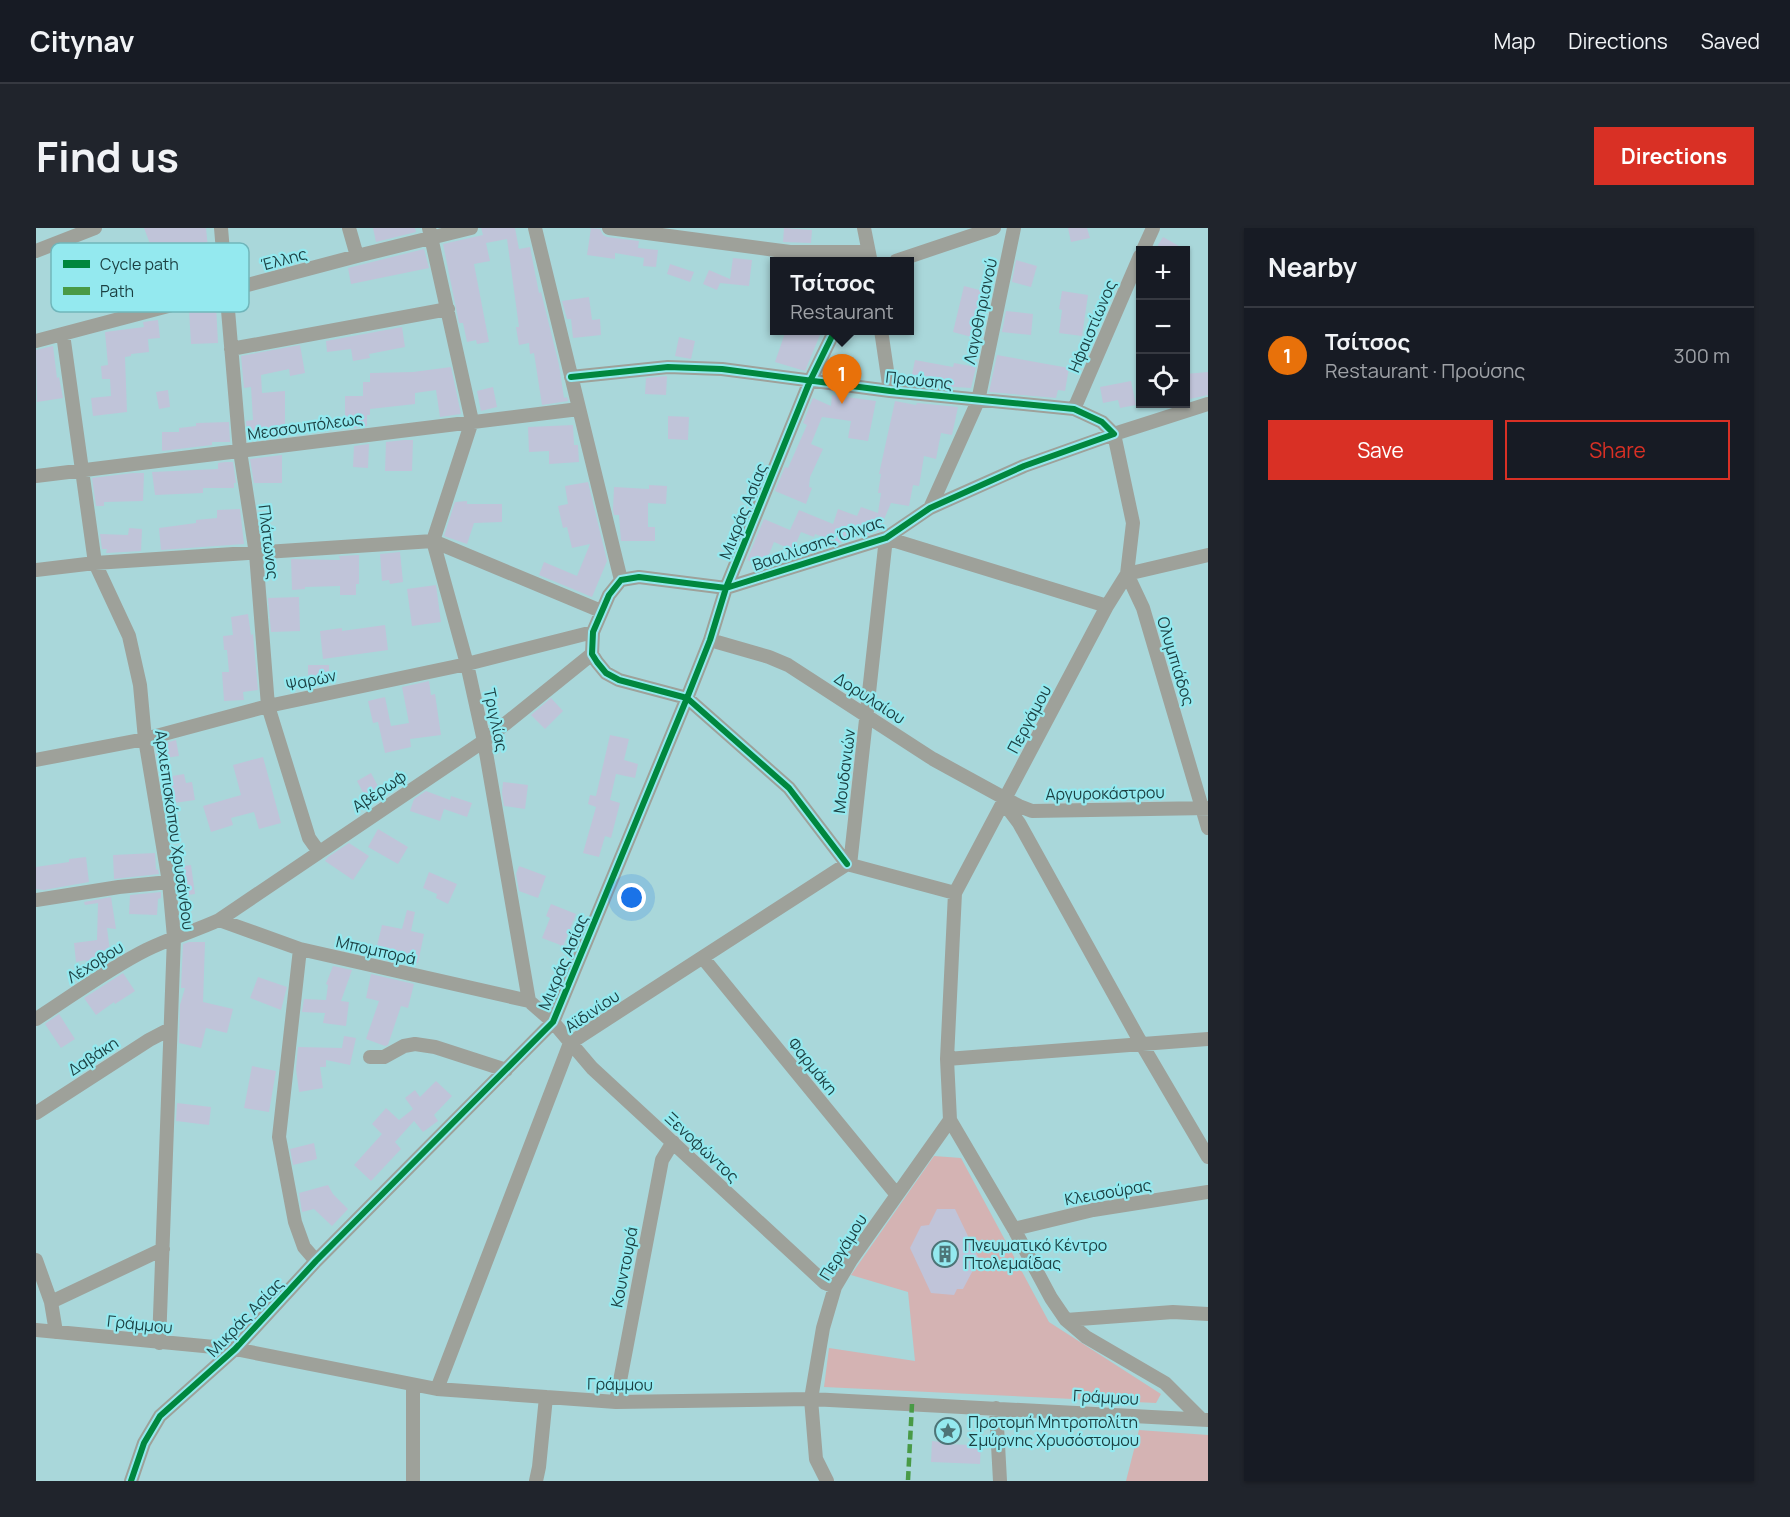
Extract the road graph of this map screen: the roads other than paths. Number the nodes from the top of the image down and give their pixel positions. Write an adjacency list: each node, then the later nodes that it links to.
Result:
1 (95, 228): 12 (street)
2 (221, 228): 13 (street, Πλάτωνος)
3 (349, 228): 17 (street)
4 (471, 228): 11 (street, Έλλης)
5 (535, 228): 31 (street)
6 (609, 228): 18 (street)
7 (864, 228): 19 (street)
8 (994, 228): 20 (street)
9 (1014, 228): 34 (street, Λαγοθηριανού)
10 (1152, 228): 15 (street)
11 (431, 233): 17 (street, Έλλης); 23 (street)
12 (57, 243)
13 (222, 243)
14 (51, 245): 16 (street)
15 (1145, 246)
16 (36, 251)
17 (357, 256): 22 (street, Έλλης)
18 (855, 257)
19 (868, 257)
20 (908, 257)
21 (1136, 265): 37 (street, Ηφαιστίωνος)
22 (249, 285)
23 (448, 309): 30 (street); 38 (street)
24 (146, 312): 26 (street, Έλλης)
25 (227, 312): 30 (street, Πλάτωνος)
26 (63, 333): 29 (street, Έλλης); 41 (street, Αρχιεπισκόπου Χρυσάνθου)
27 (833, 335): 32 (street, Μικράς Ασίας)
28 (882, 335): 33 (street)
29 (36, 341)
30 (231, 349): 40 (street, Πλάτωνος)
31 (571, 377): 32 (street, Προύσης); 36 (street)
32 (810, 381): 33 (street, Προύσης); 52 (street, Μικράς Ασίας)
33 (890, 391): 34 (street, Προύσης)
34 (978, 400): 37 (street, Προύσης); 43 (street)
35 (1208, 404): 39 (street)
36 (579, 409): 38 (street, Μεσσουπόλεως); 51 (street)
37 (1074, 409): 39 (street, Προύσης)
38 (472, 421): 40 (street, Μεσσουπόλεως); 45 (street)
39 (1114, 434): 43 (street, Βασιλίσσης Όλγας); 50 (street, Περγάμου)
40 (240, 451): 41 (street, Μεσσουπόλεως); 46 (street, Πλάτωνος)
41 (82, 470): 42 (street, Μεσσουπόλεως); 48 (street, Αρχιεπισκόπου Χρυσάνθου)
42 (36, 476)
43 (930, 508): 44 (street, Βασιλίσσης Όλγας)
44 (886, 538): 52 (street, Βασιλίσσης Όλγας); 53 (street); 61 (street, Μουδανιών)
45 (433, 541): 46 (street); 54 (street); 58 (street, Τριγλίας)
46 (256, 554): 48 (street); 60 (street, Πλάτωνος)
47 (1208, 555): 50 (street)
48 (95, 563): 49 (street); 62 (street, Αρχιεπισκόπου Χρυσάνθου)
49 (36, 570)
50 (1128, 574): 53 (street, Περγάμου); 66 (street, Ολυμπιάδος)
51 (621, 580): 52 (street); 54 (street)
52 (726, 588): 56 (street, Μικράς Ασίας)
53 (1107, 606): 65 (street, Περγάμου)
54 (601, 611): 55 (street)
55 (593, 632): 57 (street); 58 (street, Ψαρών)
56 (710, 640): 59 (street, Μικράς Ασίας); 61 (street, Δορυλαίου)
57 (592, 654): 59 (street); 63 (street, Αβέρωφ)
58 (467, 664): 60 (street, Ψαρών); 63 (street, Τριγλίας)
59 (687, 698): 69 (street); 79 (street, Μικράς Ασίας)
60 (268, 706): 62 (street, Ψαρών); 68 (street, Πλάτωνος)
61 (867, 716): 65 (street, Δορυλαίου); 69 (street, Μουδανιών)
62 (146, 739): 64 (street, Ψαρών); 70 (street, Αρχιεπισκόπου Χρυσάνθου)
63 (484, 741): 68 (street, Αβέρωφ); 77 (street, Τριγλίας)
64 (36, 760)
65 (1005, 801): 66 (street, Αργυροκάστρου); 71 (street, Περγάμου); 83 (street)
66 (1205, 807): 67 (street, Ολυμπιάδος)
67 (1208, 828)
68 (319, 852): 73 (street, Αβέρωφ)
69 (849, 864): 71 (street); 76 (street, Αϊδινίου)
70 (169, 882): 72 (street); 74 (street, Αρχιεπισκόπου Χρυσάνθου)
71 (955, 893): 85 (street, Περγάμου)
72 (36, 900)
73 (219, 921): 74 (street, Αβέρωφ); 75 (street, Μπομπορά)
74 (174, 937): 78 (street, Λέχοβου); 80 (street, Αρχιεπισκόπου Χρυσάνθου)
75 (300, 949): 77 (street, Μπομπορά); 96 (street)
76 (703, 958): 82 (street, Αϊδινίου); 92 (street, Φαρμάκη)
77 (529, 1001): 79 (street)
78 (36, 1018)
79 (553, 1022): 82 (street, Ξενοφώντος); 86 (street, Μικράς Ασίας)
80 (170, 1029): 87 (street, Δαβάκη); 94 (street, Αρχιεπισκόπου Χρυσάνθου)
81 (1208, 1039): 83 (street)
82 (570, 1043): 89 (street, Ξενοφώντος); 106 (street, Αϊδινίου)
83 (1141, 1043): 85 (street); 90 (street)
84 (370, 1057): 86 (street)
85 (947, 1059): 88 (street, Περγάμου)
86 (506, 1071): 96 (street, Μικράς Ασίας)
87 (36, 1113)
88 (950, 1119): 92 (street, Περγάμου); 93 (street, Περγάμου)
89 (673, 1142): 97 (street, Ξενοφώντος); 109 (street, Κουντουρά)
90 (1208, 1157)
91 (1208, 1192): 93 (street, Κλεισούρας)
92 (897, 1195): 97 (street, Περγάμου)
93 (1014, 1229): 100 (street, Περγάμου)
94 (163, 1249): 98 (street); 103 (street, Αρχιεπισκόπου Χρυσάνθου)
95 (36, 1260): 98 (street)
96 (316, 1262): 104 (street, Μικράς Ασίας)
97 (836, 1287): 108 (street, Περγάμου)
98 (51, 1302): 102 (street)
99 (1208, 1314): 100 (street)
100 (1066, 1320): 111 (street, Περγάμου)
101 (36, 1330): 102 (street, Γράμμου)
102 (56, 1332): 103 (street, Γράμμου)
103 (159, 1343): 104 (street, Γράμμου)
104 (235, 1349): 105 (street, Γράμμου); 112 (street, Μικράς Ασίας)
105 (413, 1385): 106 (street, Γράμμου); 113 (street)
106 (437, 1389): 107 (street, Γράμμου)
107 (546, 1397): 109 (street, Γράμμου); 114 (street)
108 (811, 1399): 109 (street, Γράμμου); 110 (street, Γράμμου); 115 (street, Περγάμου)
109 (616, 1402)
110 (996, 1408): 111 (street, Γράμμου); 116 (street)
111 (1204, 1419)
112 (131, 1481)
113 (413, 1481)
114 (536, 1481)
115 (827, 1481)
116 (1000, 1481)

